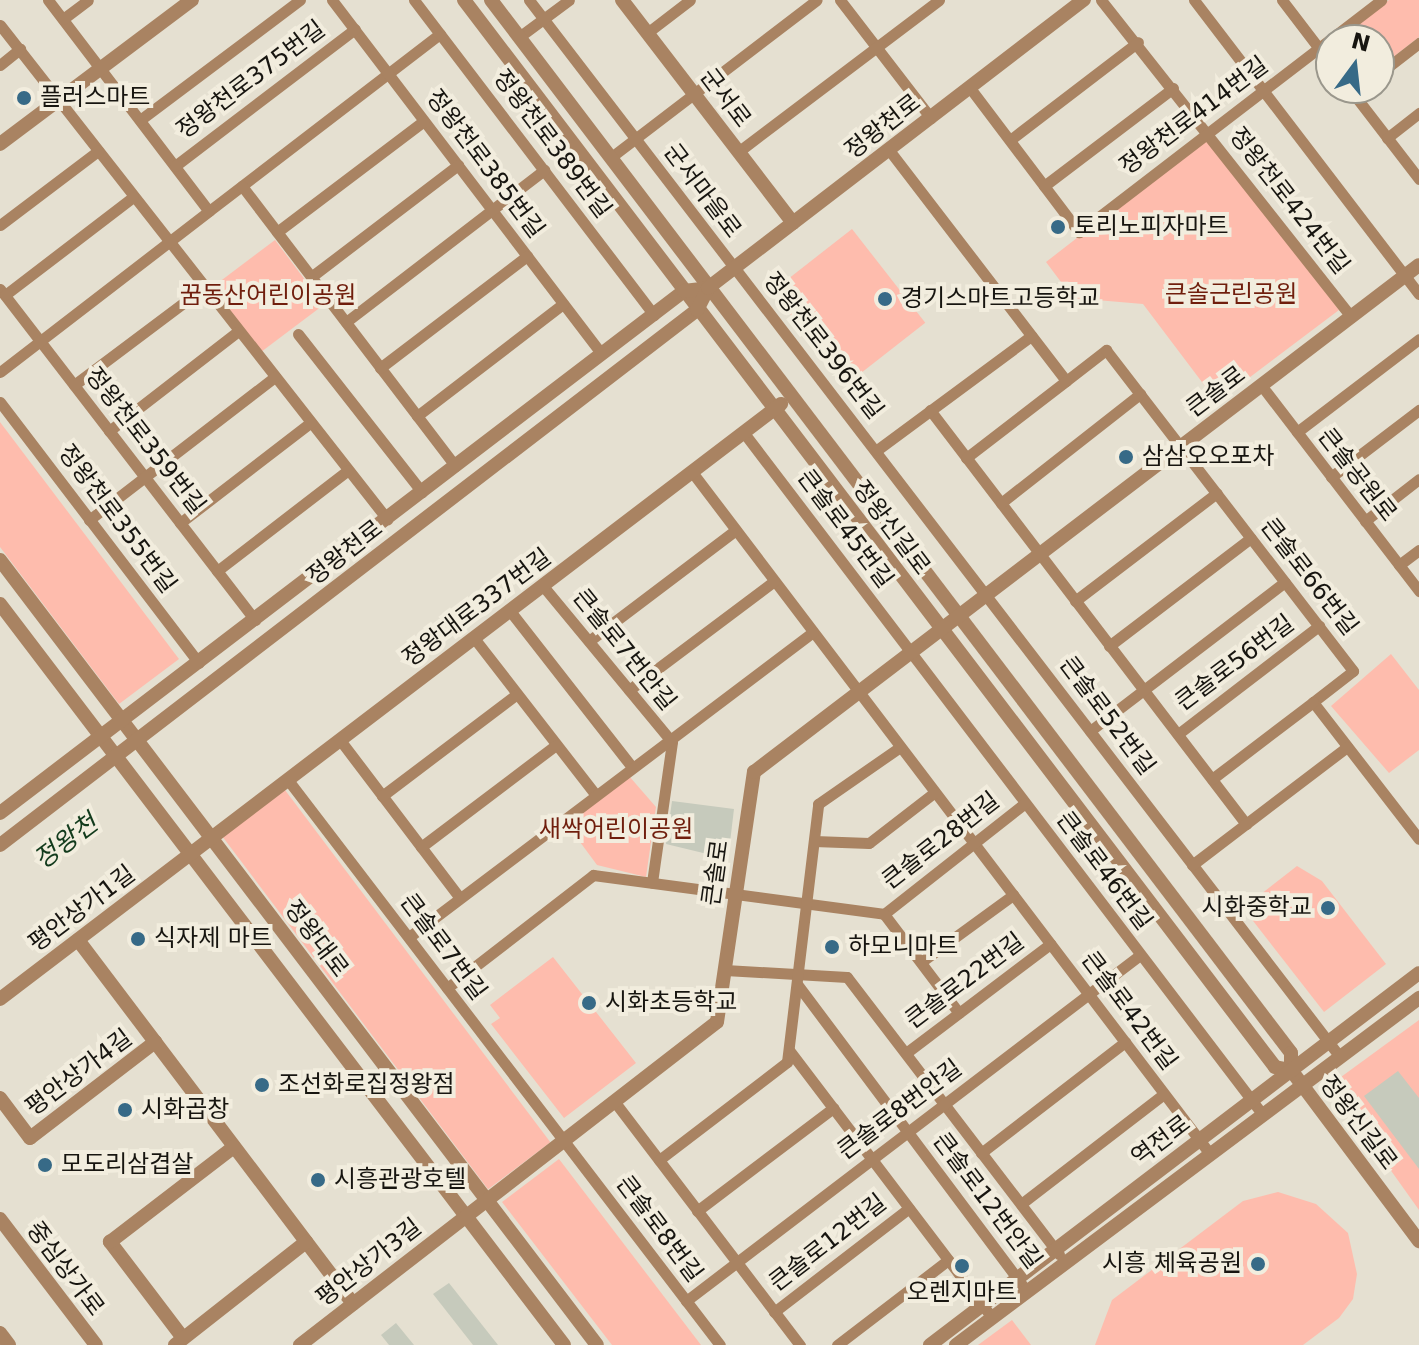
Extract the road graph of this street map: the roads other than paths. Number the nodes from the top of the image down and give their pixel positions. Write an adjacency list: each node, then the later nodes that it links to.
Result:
1 (48, 0): 21 (street, 정왕천로375번길)
2 (88, 0): 21 (street)
3 (192, 0): 37 (street)
4 (300, 0): 47 (street, 정왕천로375번길)
5 (332, 0): 25 (street, 정왕천로385번길)
6 (414, 0): 27 (street, 정왕천로389번길)
7 (464, 0): 78 (street, 정왕신길로)
8 (491, 0): 28 (street, 정왕신길로)
9 (529, 0): 22 (street, 군서마을로)
10 (569, 0): 22 (street)
11 (622, 0): 26 (street, 군서로)
12 (690, 0): 26 (street)
13 (817, 0): 42 (street, 군서마을로)
14 (840, 0): 32 (street)
15 (939, 0): 32 (street)
16 (1084, 0): 39 (street, 정왕천로)
17 (1101, 0): 29 (street, 정왕천로424번길)
18 (1194, 0): 41 (street)
19 (1381, 0): 23 (street, 정왕천로414번길)
20 (1285, 1): 30 (street)
21 (63, 19): 37 (street, 정왕천로375번길)
22 (544, 20): 28 (street); 51 (street, 군서마을로)
23 (1350, 24)
24 (0, 25): 33 (street)
25 (355, 29): 38 (street, 정왕천로385번길); 59 (street, 정왕천로375번길)
26 (647, 33): 42 (street, 군서로)
27 (440, 34): 38 (street); 60 (street, 정왕천로389번길)
28 (519, 37): 57 (street, 정왕신길로)
29 (1138, 42): 40 (street, 정왕천로424번길); 52 (street)
30 (1315, 42)
31 (1419, 43): 35 (street)
32 (876, 47): 46 (street); 56 (street)
33 (20, 49): 36 (street); 43 (street)
34 (1315, 51): 41 (street, 정왕천로414번길)
35 (1395, 62)
36 (0, 65)
37 (101, 69): 43 (street); 47 (street, 정왕천로375번길)
38 (388, 73): 48 (street, 정왕천로385번길); 62 (street)
39 (970, 88): 46 (street, 정왕천로); 52 (street, 정왕천로414번길)
40 (1173, 88): 49 (street, 정왕천로424번길); 63 (street, 정왕천로414번길)
41 (1263, 90): 49 (street, 정왕천로414번길); 74 (street)
42 (694, 94): 51 (street, 군서마을로); 56 (street, 군서로)
43 (58, 99): 53 (street); 55 (street)
44 (1364, 104): 50 (street)
45 (1419, 113): 50 (street)
46 (931, 118): 54 (street, 정왕천로)
47 (140, 120): 59 (street, 정왕천로375번길)
48 (424, 121): 58 (street, 정왕천로385번길); 69 (street)
49 (1208, 132): 63 (street, 정왕천로414번길); 84 (street, 정왕천로424번길)
50 (1387, 138): 61 (street)
51 (635, 139): 57 (street, 군서마을로); 73 (street, 군서마을로)
52 (1010, 140): 63 (street, 정왕천로414번길)
53 (0, 144)
54 (889, 150): 67 (street, 정왕천로); 88 (street)
55 (98, 151): 64 (street); 68 (street)
56 (738, 152): 67 (street, 군서로)
57 (610, 158): 77 (street, 정왕신길로)
58 (458, 165): 65 (street, 정왕천로385번길); 75 (street)
59 (175, 166): 66 (street, 정왕천로375번길)
60 (544, 170): 65 (street); 83 (street, 정왕천로389번길)
61 (1419, 179)
62 (242, 186): 66 (street); 69 (street)
63 (1044, 186)
64 (133, 197): 70 (street); 79 (street)
65 (492, 210): 71 (street, 정왕천로385번길); 85 (street)
66 (209, 211): 70 (street)
67 (793, 223): 73 (street, 정왕천로)
68 (0, 225)
69 (277, 232): 75 (street)
70 (169, 242): 76 (street); 90 (street)
71 (527, 256): 81 (street, 정왕천로385번길); 92 (street)
72 (1419, 265): 74 (street, 큰솔로)
73 (734, 269): 77 (street, 정왕천로); 110 (street, 정왕천로396번길)
74 (1405, 276): 80 (street); 84 (street, 큰솔로)
75 (311, 277): 85 (street)
76 (203, 288): 86 (street); 96 (street)
77 (708, 288): 78 (street, 정왕천로); 82 (street, 정왕천로); 99 (street, 정왕신길로)
78 (684, 291): 82 (street, 정왕신길로); 83 (street, 정왕천로)
79 (2, 292): 90 (street, 정왕천로359번길)
80 (1419, 294)
81 (563, 304): 91 (street, 정왕천로385번길); 104 (street)
82 (697, 310): 101 (street, 정왕신길로); 160 (street, 정왕천로)
83 (654, 315): 91 (street, 정왕천로)
84 (1351, 317): 97 (street, 큰솔로)
85 (346, 322): 92 (street)
86 (237, 332): 94 (street); 106 (street)
87 (298, 334): 118 (street)
88 (1031, 336): 95 (street); 102 (street, 정왕천로396번길)
89 (1419, 339): 107 (street)
90 (40, 341): 93 (street); 96 (street, 정왕천로359번길)
91 (602, 354): 112 (street, 정왕천로)
92 (380, 368): 104 (street)
93 (0, 372)
94 (275, 377): 105 (street); 115 (street)
95 (1066, 381): 98 (street, 큰솔로66번길); 111 (street)
96 (74, 385): 106 (street, 정왕천로359번길)
97 (1261, 385): 107 (street, 큰솔공원로); 109 (street, 큰솔로)
98 (1140, 394): 109 (street, 큰솔로66번길); 120 (street)
99 (791, 397): 101 (street, 정왕대로337번길); 140 (street, 정왕신길로)
100 (0, 402): 122 (street, 정왕천로355번길)
101 (774, 410): 108 (street, 정왕대로337번길); 143 (street, 정왕신길로)
102 (930, 410): 110 (street, 정왕천로396번길); 111 (street)
103 (1419, 410): 116 (street)
104 (417, 416): 112 (street)
105 (311, 422): 113 (street); 124 (street)
106 (109, 431): 115 (street, 정왕천로359번길)
107 (1297, 432): 116 (street, 큰솔공원로)
108 (744, 433): 114 (street, 정왕대로337번길); 148 (street, 큰솔로45번길)
109 (1181, 447): 119 (street, 큰솔로66번길); 128 (street, 큰솔로)
110 (877, 450): 136 (street, 정왕천로396번길)
111 (966, 458): 120 (street)
112 (455, 466): 118 (street, 정왕천로)
113 (348, 470): 121 (street); 131 (street)
114 (692, 472): 125 (street, 큰솔로42번길); 134 (street, 정왕대로337번길)
115 (145, 477): 122 (street); 124 (street, 정왕천로359번길)
116 (1331, 477): 123 (street, 큰솔공원로)
117 (1419, 479): 123 (street)
118 (422, 492): 121 (street, 정왕천로)
119 (1217, 493): 126 (street, 큰솔로66번길); 137 (street)
120 (1001, 503): 128 (street)
121 (387, 519): 141 (street, 정왕천로)
122 (89, 520): 149 (street, 정왕천로355번길)
123 (1365, 521): 130 (street, 큰솔공원로)
124 (180, 523): 131 (street, 정왕천로359번길)
125 (736, 530): 132 (street, 큰솔로42번길); 146 (street)
126 (1251, 538): 133 (street, 큰솔로66번길); 147 (street)
127 (1419, 550): 130 (street)
128 (1039, 554): 136 (street, 큰솔로); 137 (street, 큰솔로56번길)
129 (0, 560): 155 (street, 정왕대로)
130 (1399, 565): 135 (street, 큰솔공원로)
131 (217, 571): 141 (street, 정왕천로359번길)
132 (774, 581): 144 (street, 큰솔로42번길); 150 (street)
133 (1285, 582): 142 (street, 큰솔로66번길); 151 (street, 큰솔로56번길)
134 (543, 586): 139 (street, 정왕대로337번길); 146 (street, 큰솔로7번안길)
135 (1419, 591)
136 (986, 593): 140 (street, 큰솔로); 156 (street, 큰솔로52번길)
137 (1075, 601): 147 (street, 큰솔로56번길)
138 (0, 604): 158 (street, 정왕대로)
139 (510, 611): 145 (street, 정왕대로337번길); 166 (street)
140 (956, 618): 143 (street, 큰솔로); 208 (street, 정왕신길로)
141 (255, 620): 149 (street, 정왕천로)
142 (1319, 626): 154 (street, 큰솔로66번길); 157 (street, 큰솔로56번길)
143 (940, 630): 148 (street, 큰솔로); 208 (street, 정왕신길로)
144 (813, 632): 152 (street, 큰솔로42번길); 161 (street, 큰솔로7번안길)
145 (474, 638): 153 (street); 159 (street, 정왕대로337번길)
146 (589, 641): 150 (street, 큰솔로7번안길)
147 (1109, 646): 151 (street, 큰솔로56번길)
148 (911, 652): 152 (street, 큰솔로); 172 (street, 큰솔로46번길)
149 (199, 663): 155 (street, 정왕천로)
150 (629, 690): 161 (street, 큰솔로7번안길)
151 (1143, 690): 156 (street, 큰솔로56번길); 157 (street, 큰솔로56번길)
152 (859, 692): 163 (street, 큰솔로42번길); 185 (street, 큰솔로)
153 (517, 694): 162 (street); 171 (street)
154 (1313, 702): 164 (street); 167 (street)
155 (122, 721): 158 (street, 정왕천로); 160 (street, 정왕대로)
156 (1090, 731): 182 (street, 큰솔로52번길)
157 (1178, 734): 167 (street, 큰솔로56번길)
158 (101, 737): 165 (street, 정왕대로); 173 (street, 정왕천로)
159 (340, 740): 168 (street, 정왕대로337번길); 171 (street)
160 (137, 741): 165 (street, 정왕천로); 175 (street, 정왕대로)
161 (672, 742): 166 (street, 큰솔로7번안길); 183 (street)
162 (556, 745): 170 (street); 180 (street)
163 (900, 747): 169 (street, 큰솔로42번길); 177 (street)
164 (1347, 747): 174 (street); 176 (street)
165 (116, 757): 179 (street, 정왕천로); 181 (street, 정왕대로)
166 (631, 766): 170 (street, 큰솔로7번안길)
167 (1212, 779): 174 (street, 큰솔로56번길)
168 (288, 780): 175 (street, 정왕대로337번길); 189 (street, 큰솔로7번길)
169 (935, 792): 177 (street); 178 (street, 큰솔로42번길)
170 (595, 794): 186 (street, 큰솔로7번안길)
171 (382, 796): 180 (street)
172 (1025, 803): 178 (street, 큰솔로28번길); 192 (street, 큰솔로46번길)
173 (0, 813)
174 (1246, 824): 182 (street)
175 (211, 838): 181 (street, 정왕대로337번길); 225 (street, 정왕대로)
176 (1419, 839)
177 (814, 841): 187 (street)
178 (974, 844): 184 (street, 큰솔로42번길); 188 (street, 큰솔로28번길)
179 (0, 845)
180 (421, 847): 186 (street)
181 (190, 854): 190 (street, 평안상가1길); 229 (street, 정왕대로)
182 (1192, 865): 204 (street, 큰솔로52번길)
183 (652, 883): 185 (street, 큰솔로28번길); 197 (street, 큰솔로28번길)
184 (1013, 895): 191 (street, 큰솔로42번길); 193 (street)
185 (735, 897): 187 (street, 큰솔로28번길); 194 (street, 큰솔로)
186 (460, 898): 189 (street, 큰솔로7번안길)
187 (807, 904): 188 (street, 큰솔로28번길); 196 (street)
188 (884, 914): 193 (street, 큰솔로28번길)
189 (409, 937): 197 (street, 큰솔로7번길)
190 (78, 940): 200 (street, 평안상가1길); 202 (street, 평안상가4길)
191 (1050, 944): 198 (street, 큰솔로42번길); 201 (street, 큰솔로22번길)
192 (1140, 955): 198 (street, 큰솔로8번안길); 212 (street, 큰솔로46번길)
193 (921, 962): 201 (street, 큰솔로28번길)
194 (725, 970): 196 (street, 큰솔로22번길); 213 (street, 큰솔로)
195 (1419, 973): 204 (street, 역전로)
196 (797, 979): 205 (street); 206 (street, 큰솔로22번길); 217 (street, 큰솔로12번안길)
197 (447, 988): 218 (street, 큰솔로7번길)
198 (1088, 994): 203 (street, 큰솔로42번길); 214 (street, 큰솔로8번안길)
199 (1419, 998): 207 (street, 역전로)
200 (0, 999)
201 (959, 1013): 206 (street, 큰솔로22번길)
202 (155, 1042): 211 (street, 평안상가4길); 220 (street, 평안상가4길)
203 (1125, 1042): 210 (street, 큰솔로42번길); 221 (street)
204 (1328, 1042): 207 (street, 큰솔로52번길); 208 (street, 역전로)
205 (789, 1050): 215 (street); 224 (street)
206 (906, 1053): 214 (street, 큰솔로22번길)
207 (1340, 1057): 209 (street, 역전로)
208 (1291, 1070): 209 (street, 정왕신길로); 212 (street, 역전로)
209 (1302, 1086): 216 (street, 역전로); 231 (street, 정왕신길로)
210 (1164, 1094): 219 (street, 큰솔로42번길); 226 (street)
211 (0, 1098)
212 (1251, 1100): 216 (street, 큰솔로46번길); 219 (street, 역전로)
213 (614, 1101): 218 (street, 큰솔로); 224 (street, 큰솔로12번길)
214 (944, 1104): 217 (street, 큰솔로8번안길); 221 (street, 큰솔로22번길)
215 (833, 1108): 223 (street); 228 (street)
216 (1263, 1115): 222 (street, 역전로)
217 (907, 1132): 223 (street, 큰솔로8번안길); 237 (street, 큰솔로12번안길)
218 (564, 1140): 225 (street, 큰솔로); 238 (street, 큰솔로8번길)
219 (1199, 1140): 222 (street, 큰솔로42번길); 233 (street, 역전로)
220 (234, 1147): 232 (street, 평안상가4길); 243 (street)
221 (981, 1153): 226 (street, 큰솔로22번길)
222 (1210, 1154): 236 (street, 역전로)
223 (872, 1159): 227 (street); 235 (street, 큰솔로8번안길)
224 (659, 1160): 228 (street, 큰솔로12번길)
225 (487, 1200): 229 (street, 큰솔로); 248 (street, 정왕대로)
226 (1021, 1204): 233 (street, 큰솔로22번길)
227 (909, 1208): 234 (street); 241 (street, 큰솔로12번길)
228 (697, 1211): 235 (street, 큰솔로12번길)
229 (466, 1216): 239 (street, 평안상가3길); 247 (street, 정왕대로)
230 (0, 1219): 245 (street, 중심상가로)
231 (1419, 1241)
232 (306, 1242): 239 (street, 평안상가4길); 243 (street)
233 (1056, 1249): 236 (street, 큰솔로22번길); 237 (street, 역전로)
234 (948, 1260): 240 (street); 251 (street)
235 (737, 1262): 238 (street, 큰솔로8번안길); 241 (street, 큰솔로12번길)
236 (1065, 1262): 237 (street, 역전로)
237 (1022, 1285): 240 (street, 역전로)
238 (686, 1301): 249 (street, 큰솔로8번길)
239 (353, 1304): 246 (street, 평안상가3길)
240 (988, 1311): 252 (street, 역전로); 253 (street, 역전로)
241 (774, 1312): 250 (street, 큰솔로12번길)
242 (0, 1333): 244 (street)
243 (179, 1342)
244 (9, 1345)
245 (96, 1345)
246 (300, 1345)
247 (564, 1345)
248 (597, 1345)
249 (720, 1345)
250 (800, 1345)
251 (837, 1345)
252 (930, 1345)
253 (956, 1345)

